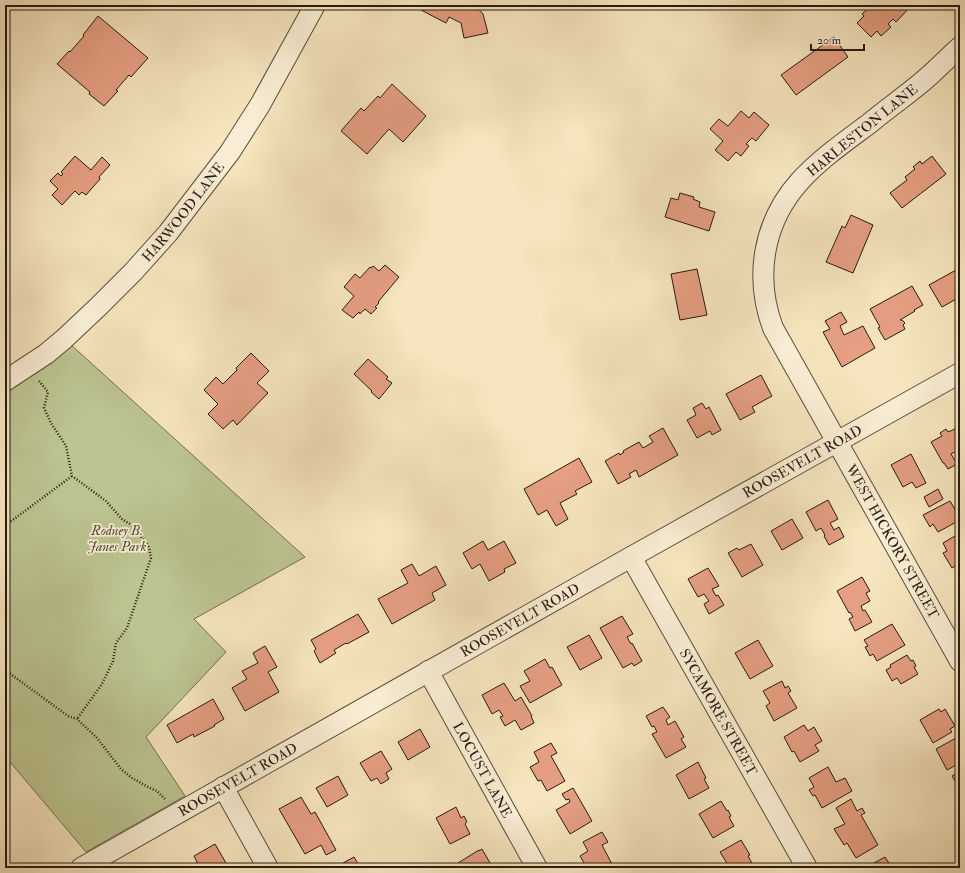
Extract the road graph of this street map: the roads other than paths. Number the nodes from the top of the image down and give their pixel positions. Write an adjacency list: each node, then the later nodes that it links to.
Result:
1 (315, 5): 4 (street, HARWOOD LANE)
2 (960, 47): 5 (street, HARLESTON LANE)
3 (960, 373): 5 (street, ROOSEVELT ROAD)
4 (5, 381)
5 (837, 442): 6 (street, ROOSEVELT ROAD); 7 (street, WEST HICKORY STREET)
6 (631, 557): 8 (street, ROOSEVELT ROAD); 13 (street, SYCAMORE STREET)
7 (960, 661)
8 (428, 671): 9 (street, ROOSEVELT ROAD); 12 (street, LOCUST LANE)
9 (223, 788): 10 (street, ROOSEVELT ROAD); 11 (street)
10 (81, 868)
11 (268, 868)
12 (538, 868)
13 (807, 868)

